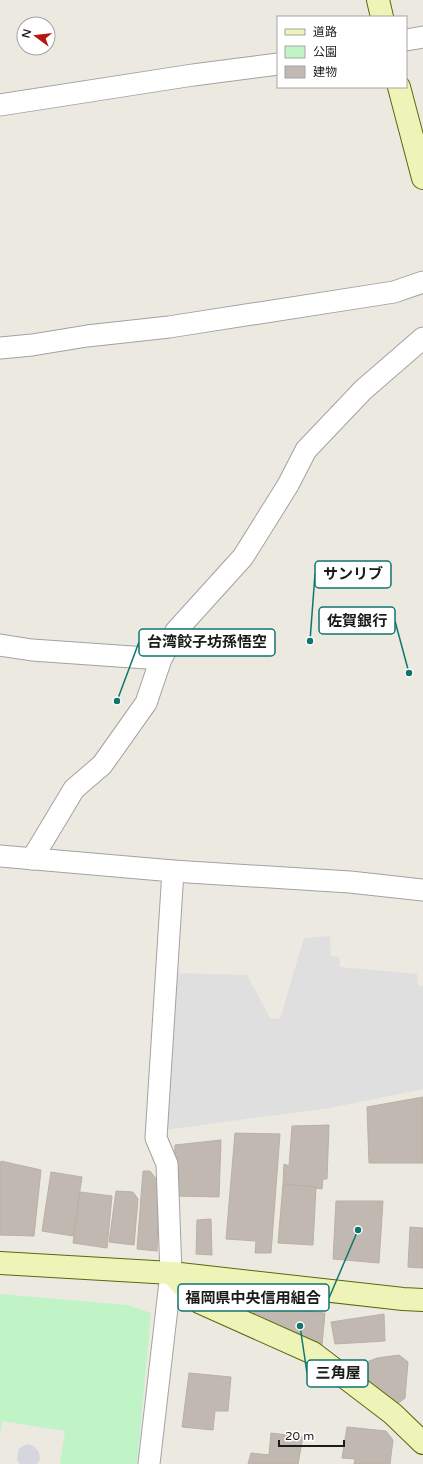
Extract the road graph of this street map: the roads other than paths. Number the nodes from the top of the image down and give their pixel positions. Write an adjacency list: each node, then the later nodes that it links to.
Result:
1 (378, 0): 2 (main road)
2 (382, 16)
3 (423, 37): 4 (street)
4 (407, 40)
5 (277, 64): 7 (street)
6 (399, 88): 8 (main road)
7 (0, 105)
8 (423, 178)
9 (423, 282): 11 (street)
10 (423, 338): 13 (street)
11 (0, 348)
12 (0, 645): 13 (street)
13 (161, 659): 15 (street)
14 (0, 856): 15 (street)
15 (32, 859): 16 (street)
16 (173, 871): 17 (street); 19 (street)
17 (423, 890)
18 (0, 1263): 19 (main road)
19 (171, 1273): 20 (main road); 21 (main road); 22 (street)
20 (423, 1300)
21 (423, 1443)
22 (149, 1464)

